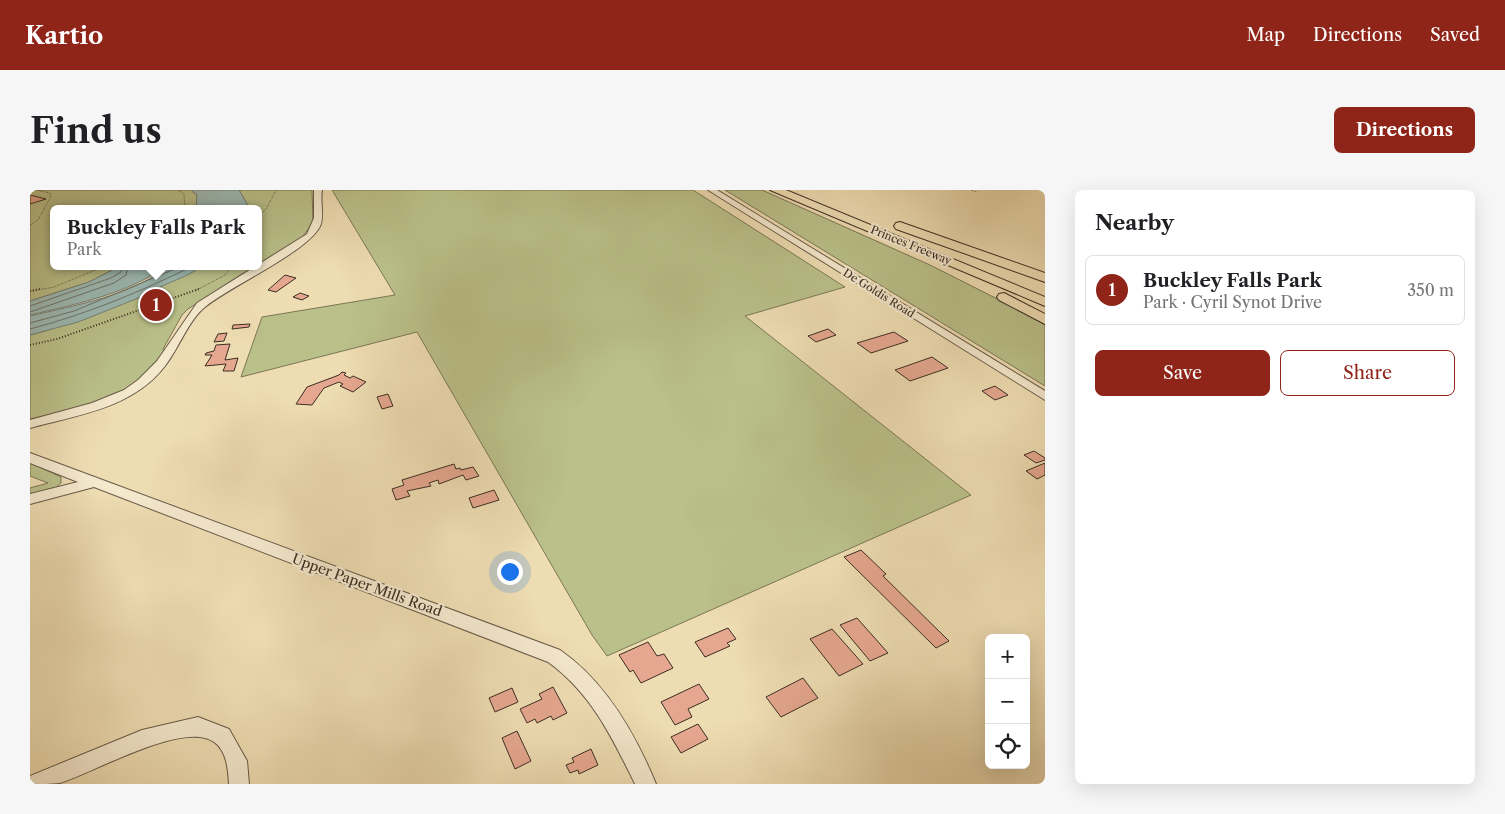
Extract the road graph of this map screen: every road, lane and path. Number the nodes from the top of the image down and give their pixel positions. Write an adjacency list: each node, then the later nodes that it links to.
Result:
1 (36, 190): 13 (path)
2 (178, 190): 10 (path)
3 (276, 190): 11 (path)
4 (318, 190): 14 (street)
5 (712, 190): 24 (street, De Goldis Road)
6 (776, 190): 12 (highway, Princes Freeway)
7 (803, 190): 12 (highway, Princes Freeway)
8 (972, 190): 9 (path)
9 (977, 192)
10 (186, 205)
11 (262, 213)
12 (873, 223): 21 (highway, Princes Freeway); 22 (highway)
13 (30, 225)
14 (262, 266)
15 (95, 270): 20 (path)
16 (228, 270): 23 (path)
17 (256, 270): 25 (street)
18 (1045, 278): 19 (highway, Princes Freeway)
19 (1045, 288)
20 (30, 291)
21 (1045, 302)
22 (1045, 320)
23 (30, 346)
24 (1045, 396)
25 (30, 424)
26 (30, 458): 27 (street, Upper Paper Mills Road)
27 (92, 483): 28 (street); 31 (street, Upper Paper Mills Road)
28 (30, 499)
29 (35, 784): 30 (street)
30 (239, 784)
31 (646, 784)

